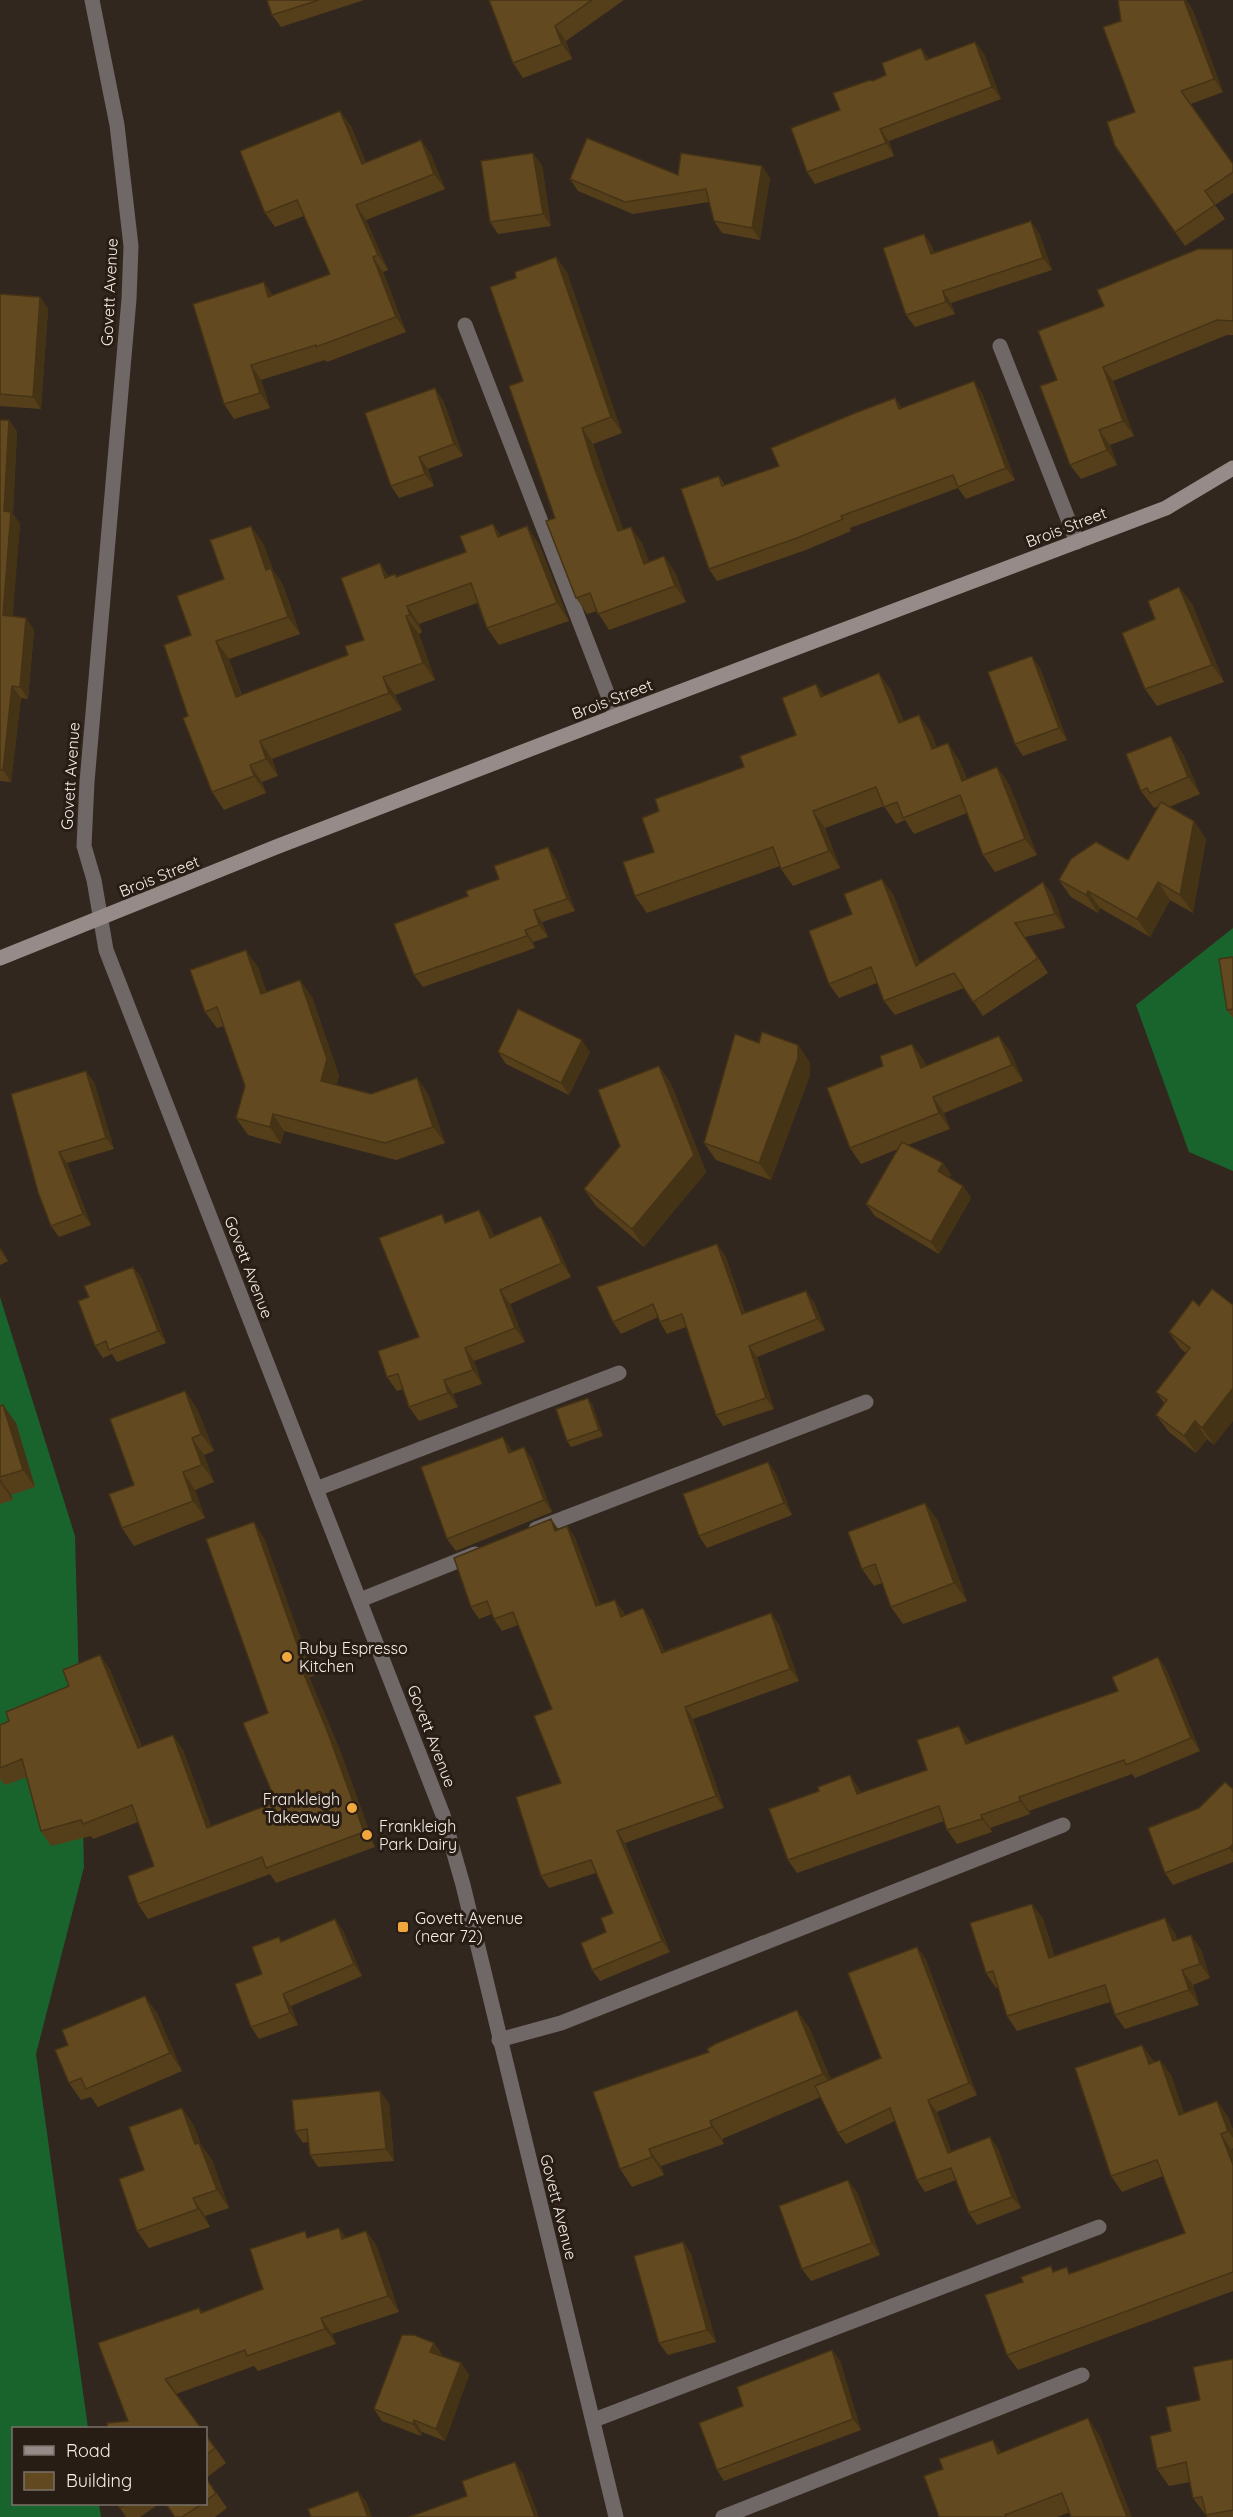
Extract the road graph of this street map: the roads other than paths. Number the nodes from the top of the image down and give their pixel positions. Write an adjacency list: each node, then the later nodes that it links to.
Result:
1 (93, 0): 7 (street, Govett Avenue)
2 (465, 325): 6 (street)
3 (1000, 346): 5 (street)
4 (1233, 468): 5 (main road, Brois Street)
5 (1077, 542): 6 (main road, Brois Street)
6 (616, 716): 7 (main road, Brois Street)
7 (102, 918): 8 (main road, Brois Street); 11 (street, Govett Avenue)
8 (0, 958)
9 (619, 1373): 11 (street)
10 (866, 1402): 12 (street)
11 (316, 1488): 14 (street, Govett Avenue)
12 (522, 1535)
13 (490, 1548): 14 (street)
14 (360, 1600): 16 (street, Govett Avenue)
15 (1063, 1825): 16 (street)
16 (499, 2040): 19 (street, Govett Avenue)
17 (1099, 2227): 19 (street)
18 (1082, 2374): 21 (street)
19 (594, 2420): 20 (street, Govett Avenue)
20 (616, 2517)
21 (723, 2517)

